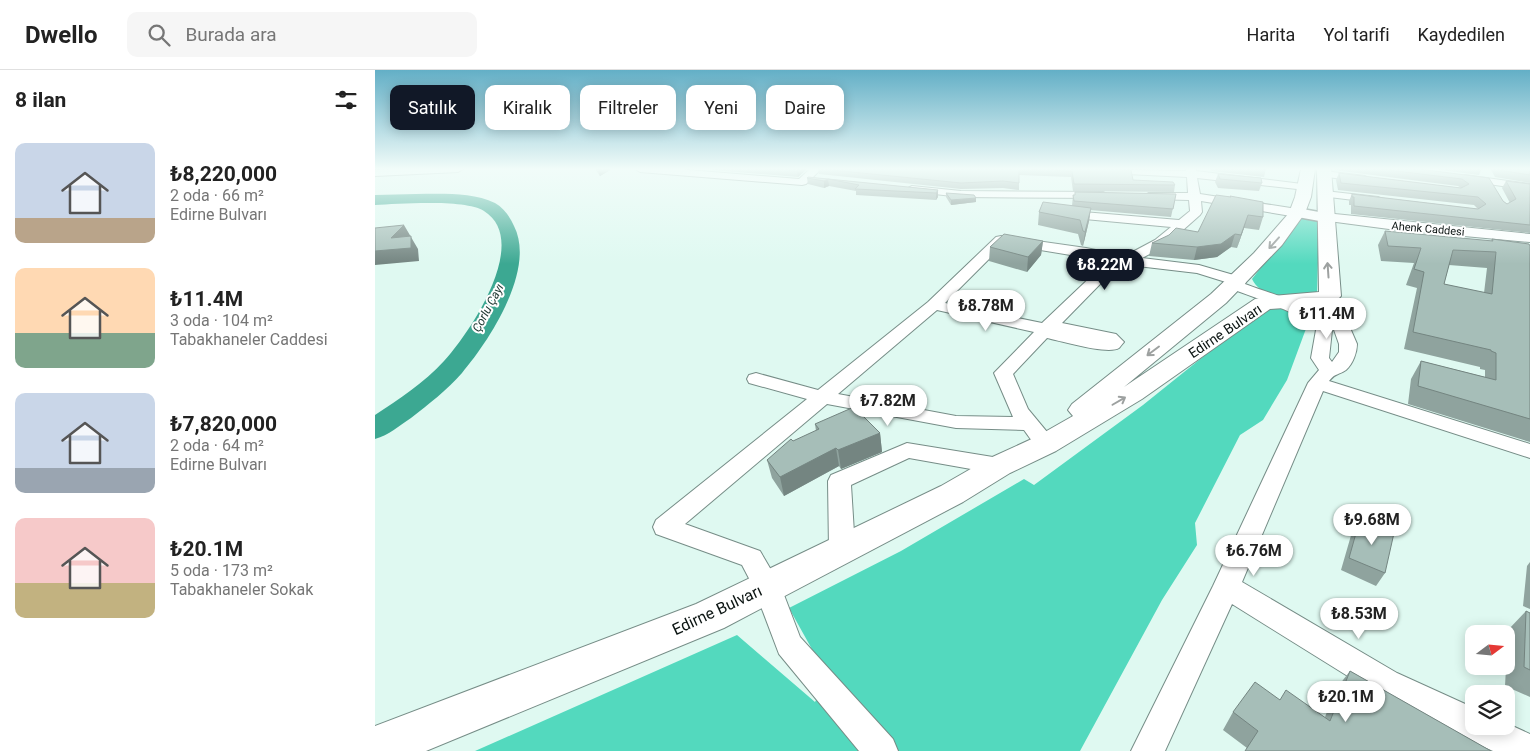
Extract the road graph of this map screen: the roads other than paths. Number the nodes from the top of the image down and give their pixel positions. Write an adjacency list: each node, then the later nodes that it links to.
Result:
1 (1195, 201): 11 (street)
2 (1225, 201): 8 (street)
3 (1304, 201): 8 (highway, Edirne Bulvarı)
4 (1322, 201): 9 (highway)
5 (1390, 201): 6 (street)
6 (1394, 202)
7 (1047, 211): 11 (street)
8 (1297, 212): 9 (main road); 15 (highway, Edirne Bulvarı, one-way to 15)
9 (1325, 217): 12 (street, Ahenk Caddesi); 16 (highway, one-way to 9)
10 (1479, 219): 12 (street)
11 (1180, 224): 14 (street)
12 (1490, 234): 13 (street, Ahenk Caddesi)
13 (1530, 238)
14 (1124, 260): 15 (street); 18 (street); 21 (street)
15 (1237, 283): 17 (street); 25 (highway, Edirne Bulvarı, one-way to 25)
16 (1330, 296): 17 (highway, Edirne Bulvarı); 20 (street)
17 (1275, 301): 19 (street); 25 (highway, Edirne Bulvarı, one-way to 17)
18 (934, 305): 21 (street); 24 (street)
19 (1319, 322): 20 (street); 22 (street)
20 (1340, 325): 22 (street)
21 (1045, 328): 25 (street)
22 (1323, 377): 26 (street); 30 (street)
23 (755, 379): 24 (street)
24 (822, 397): 25 (street); 29 (street)
25 (1037, 434): 27 (highway, Edirne Bulvarı)
26 (1530, 450)
27 (999, 466): 28 (highway, Edirne Bulvarı); 28 (street)
28 (842, 549): 29 (highway, Edirne Bulvarı)
29 (767, 587): 33 (highway, Edirne Bulvarı); 34 (street)
30 (1227, 587): 31 (street); 35 (street)
31 (1465, 721)
32 (1496, 735): 36 (street)
33 (375, 749)
34 (881, 751)
35 (1148, 751)
36 (1529, 751)

